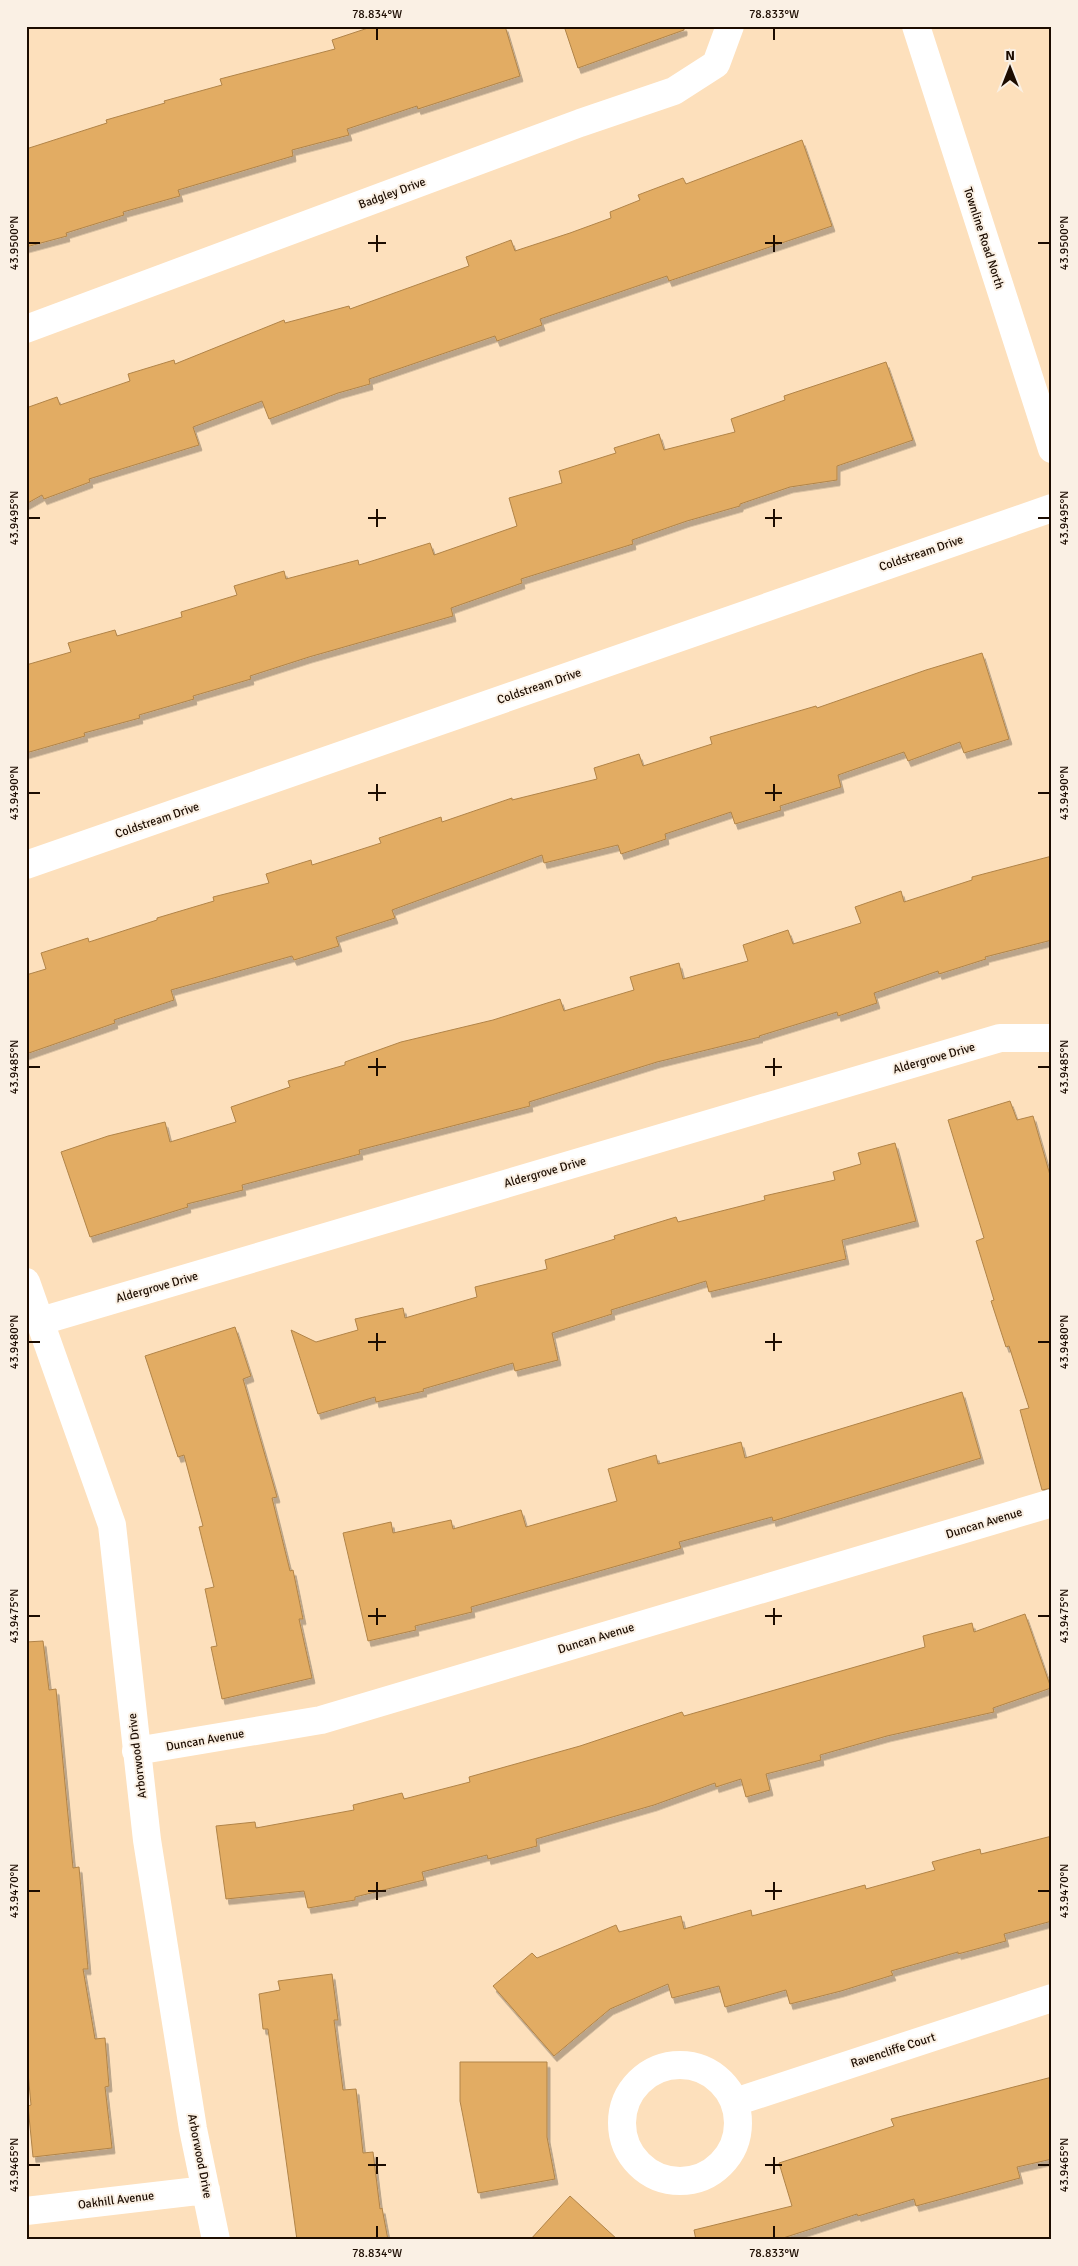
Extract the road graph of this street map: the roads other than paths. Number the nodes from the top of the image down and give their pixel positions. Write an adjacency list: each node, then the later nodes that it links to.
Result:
1 (730, 26): 3 (street, Badgley Drive)
2 (916, 26): 4 (street, Townline Road North)
3 (26, 329)
4 (1052, 449)
5 (1052, 508): 6 (street, Coldstream Drive)
6 (26, 865)
7 (1052, 1038): 9 (street, Aldergrove Drive)
8 (26, 1282): 9 (street, Arborwood Drive)
9 (41, 1322): 11 (street, Arborwood Drive)
10 (1052, 1503): 11 (street, Duncan Avenue)
11 (136, 1751): 14 (street, Arborwood Drive)
12 (1052, 1998): 13 (street, Ravencliffe Court)
13 (735, 2102): 13 (street)
14 (206, 2190): 15 (street, Oakhill Avenue); 16 (street, Arborwood Drive)
15 (26, 2211)
16 (216, 2240)

